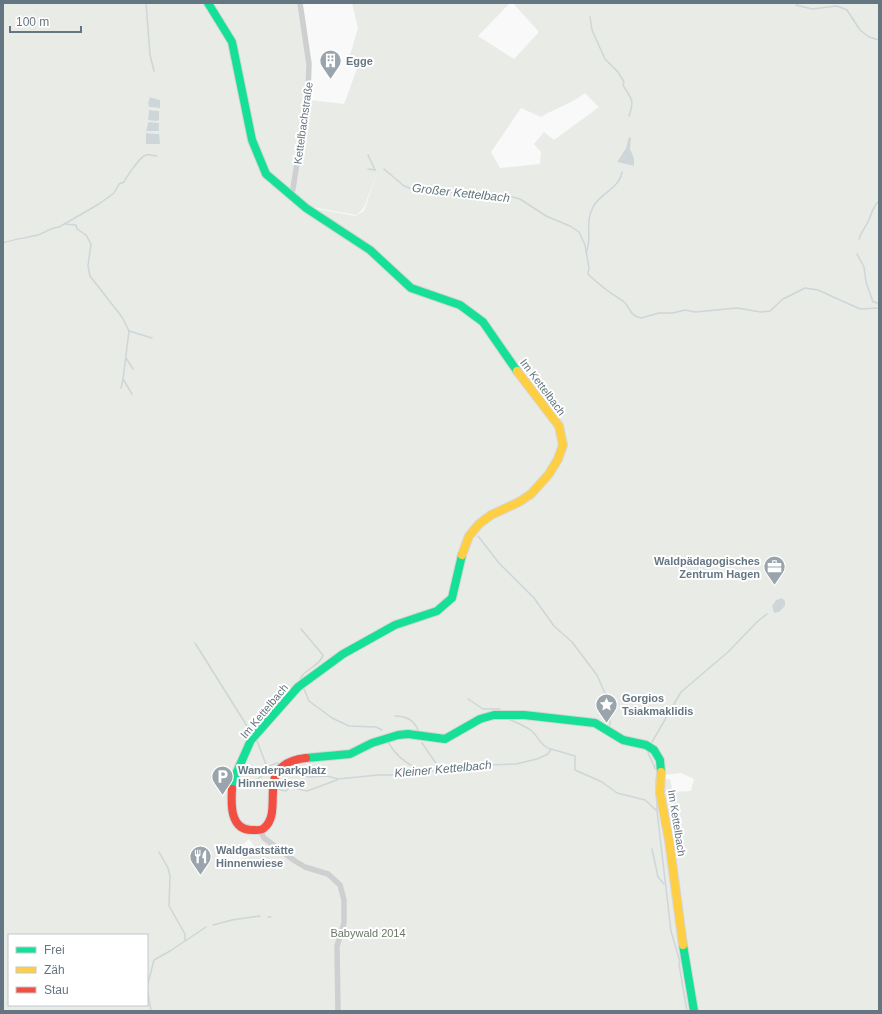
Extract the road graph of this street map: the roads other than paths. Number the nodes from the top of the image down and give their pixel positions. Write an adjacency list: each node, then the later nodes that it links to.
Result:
1 (208, 3): 3 (street)
2 (300, 3): 3 (street, Kettelbachstraße)
3 (292, 195): 4 (street, Im Kettelbach)
4 (260, 830): 5 (street); 6 (street, Im Kettelbach)
5 (338, 1011)
6 (694, 1011)

